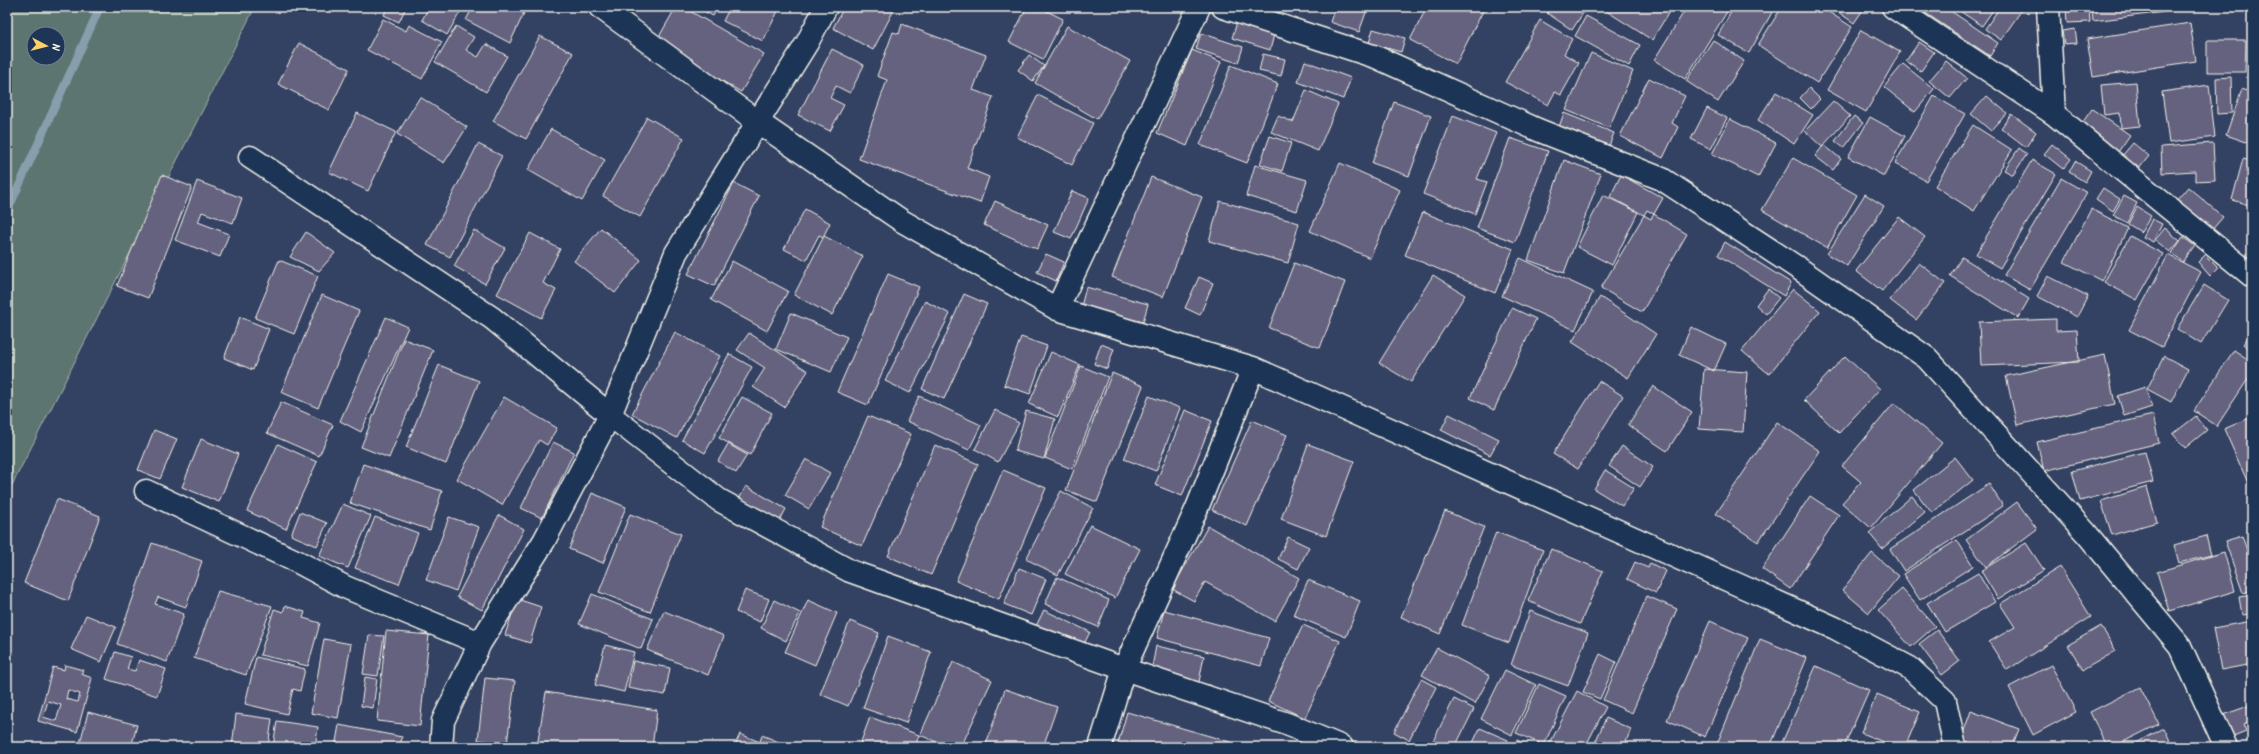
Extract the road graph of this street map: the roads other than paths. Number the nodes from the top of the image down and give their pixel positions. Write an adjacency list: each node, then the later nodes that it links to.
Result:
1 (600, 7): 8 (street)
2 (826, 7): 8 (street)
3 (1199, 7): 11 (street)
4 (1223, 7): 21 (street)
5 (1893, 7): 7 (street)
6 (2048, 7): 7 (street)
7 (2054, 114): 10 (street)
8 (758, 122): 11 (street); 13 (street)
9 (250, 157): 13 (street)
10 (2252, 276)
11 (1057, 309): 12 (street)
12 (1253, 368): 16 (street); 20 (street)
13 (610, 415): 15 (street); 16 (street)
14 (146, 491): 15 (street)
15 (480, 643): 17 (street)
16 (1124, 669): 18 (street); 19 (street)
17 (441, 747)
18 (1100, 747)
19 (1342, 747)
20 (1955, 747)
21 (2226, 747)

